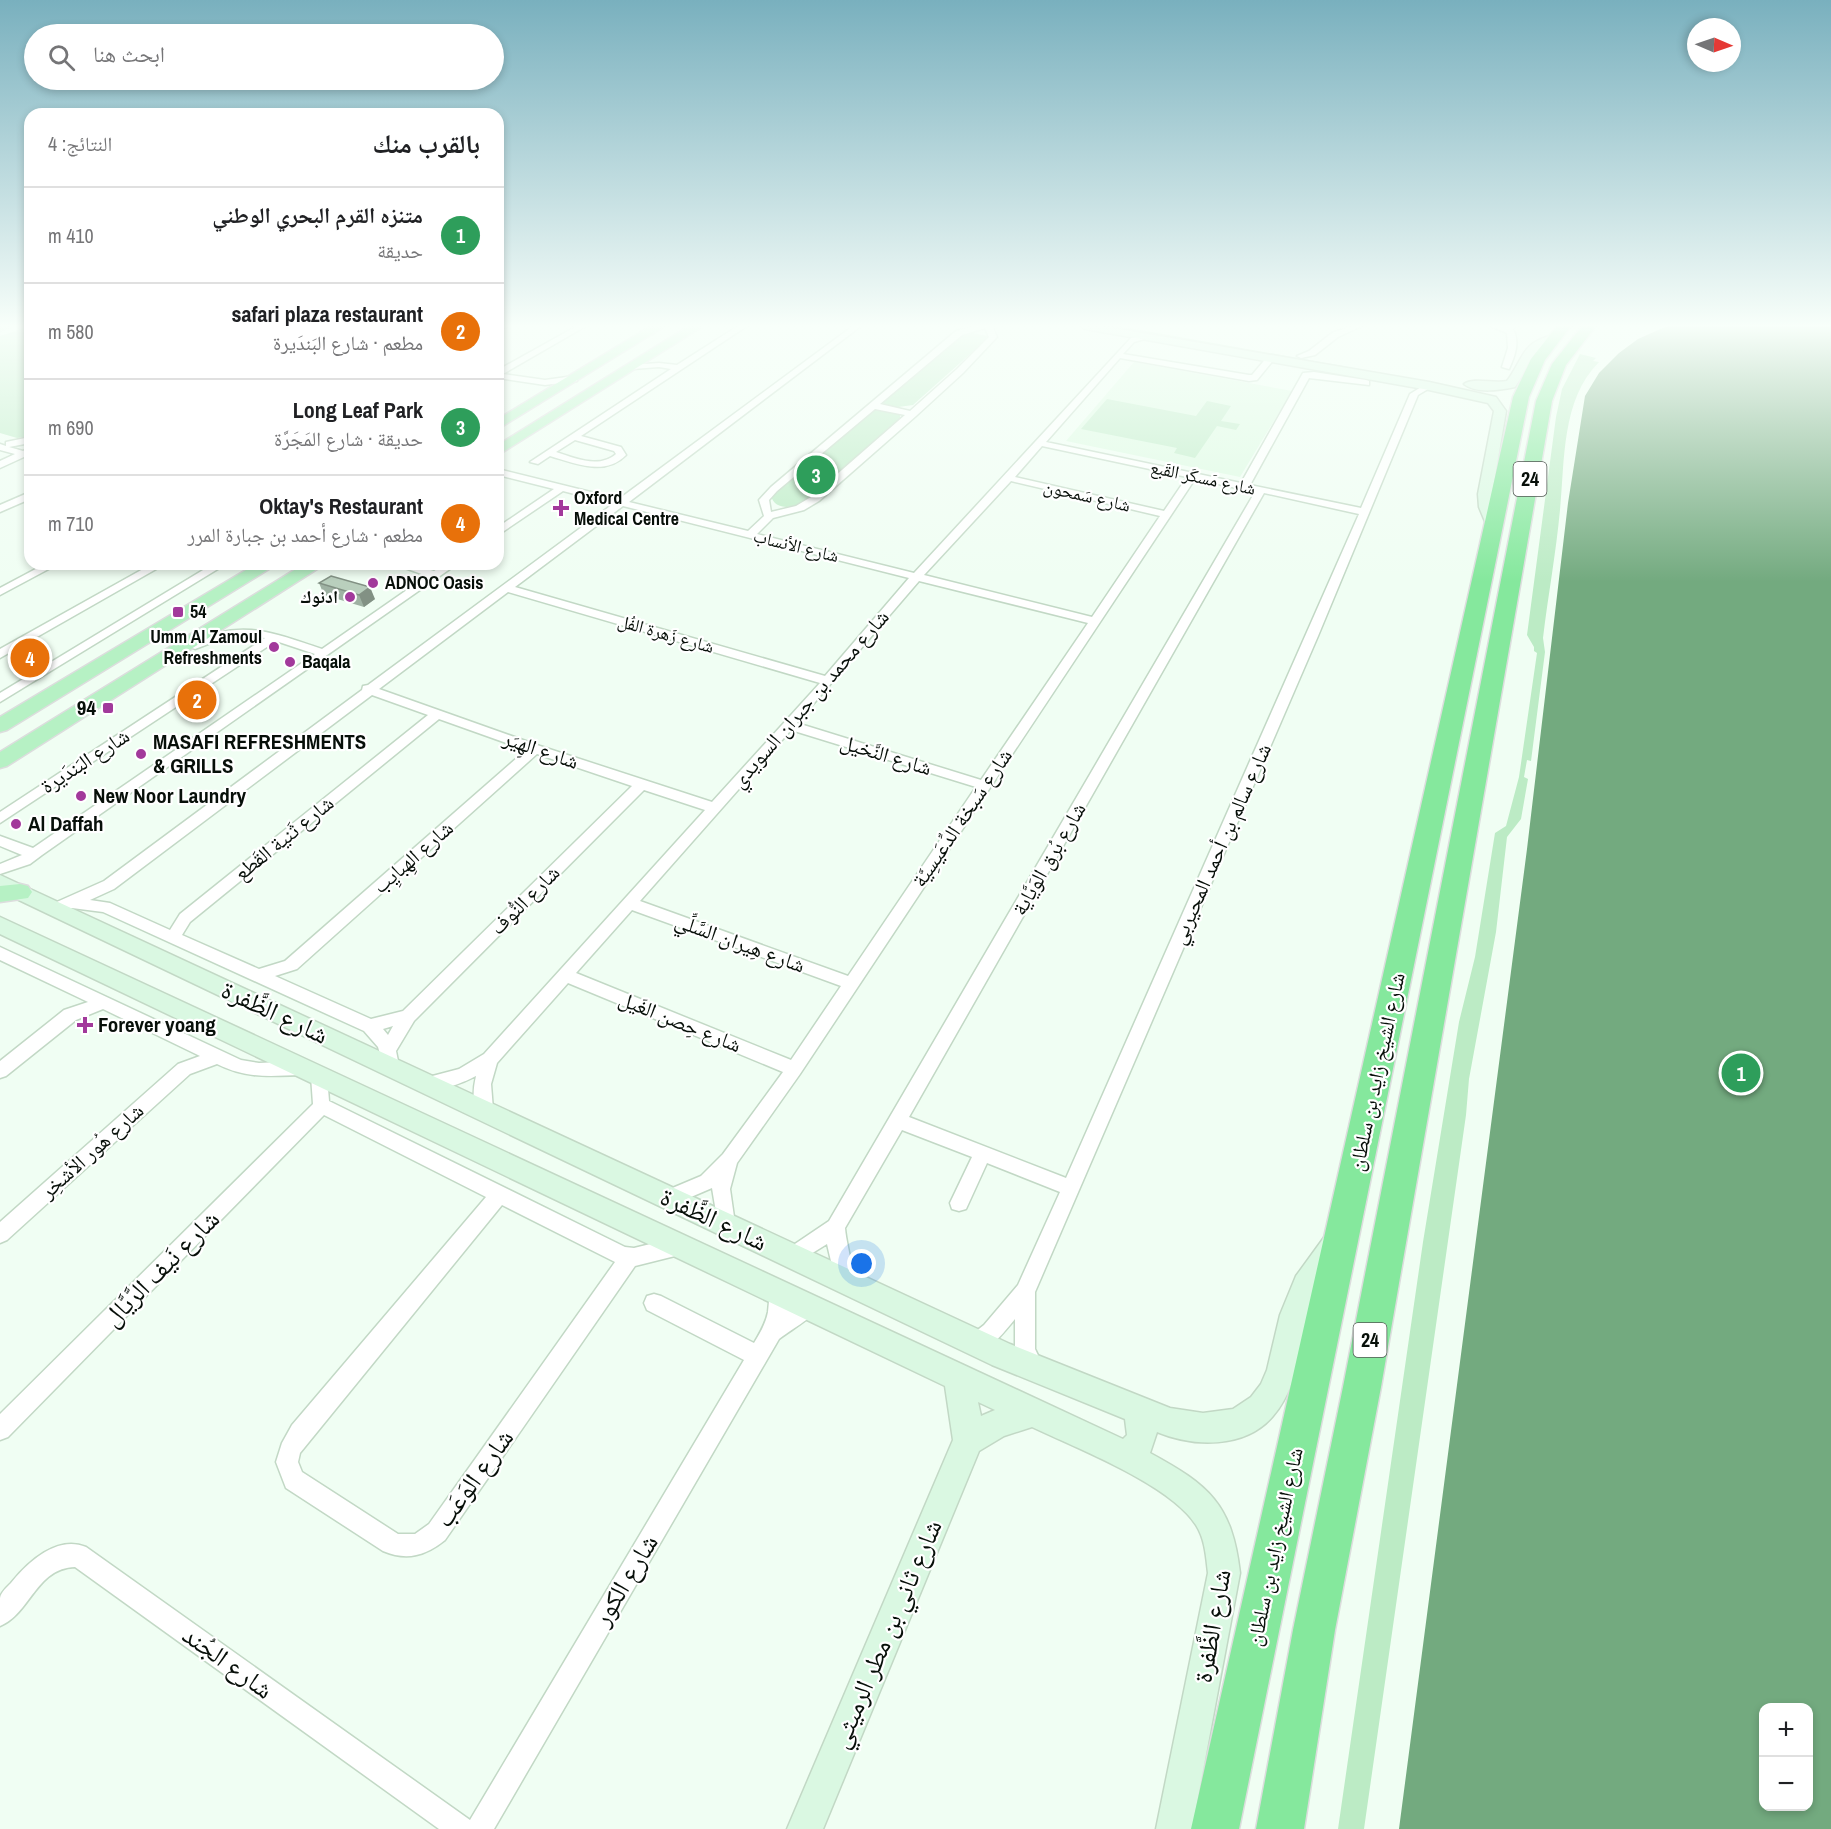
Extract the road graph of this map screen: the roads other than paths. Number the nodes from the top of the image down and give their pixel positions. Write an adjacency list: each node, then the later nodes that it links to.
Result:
1 (520, 411): 15 (main road)
2 (562, 411): 19 (main road)
3 (613, 411): 16 (street)
4 (742, 411): 38 (street)
5 (868, 411): 37 (street)
6 (900, 411): 14 (street)
7 (916, 411): 14 (street)
8 (1068, 411): 17 (street, شارع محمد بن جبران السويدي)
9 (1285, 411): 34 (street)
10 (1402, 411): 42 (street, شارع سالم بن أحمد المحيربي)
11 (1498, 411): 46 (main road)
12 (1518, 411): 46 (highway, شارع الشيخ زايد بن سلطان / 24)
13 (1542, 411): 150 (highway, شارع الشيخ زايد بن سلطان / 24)
14 (913, 414): 41 (street)
15 (504, 421)
16 (573, 437): 24 (street); 24 (street)
17 (1040, 443): 30 (street, شارع مَسكَر القَبع); 31 (street, شارع محمد بن جبران السويدي)
18 (3, 444): 20 (street); 21 (street)
19 (504, 447)
20 (24, 448)
21 (24, 448)
22 (24, 450): 25 (street)
23 (24, 451): 27 (street)
24 (548, 453): 26 (street)
25 (0, 459)
26 (535, 462)
27 (0, 465)
28 (504, 473): 29 (street, شارع الأنساب)
29 (514, 475): 32 (street); 33 (street, شارع الأنساب)
30 (1192, 476): 34 (street, شارع مَسكَر القَبع); 43 (street, شارع سَبخة الدِّعَيسِيَّة)
31 (1009, 478): 43 (street, شارع سَمحون); 56 (street, شارع محمد بن جبران السويدي)
32 (504, 482)
33 (563, 487): 38 (street, شارع الأنساب); 45 (street)
34 (1244, 487): 35 (street, شارع مَسكَر القَبع)
35 (1261, 490): 42 (street, شارع مَسكَر القَبع); 115 (street, شارع بُرق الوَيَّاية)
36 (24, 498): 39 (street)
37 (764, 500): 41 (street); 44 (street)
38 (622, 501): 47 (street, شارع الأنساب); 57 (street)
39 (5, 507): 40 (street)
40 (24, 510)
41 (794, 510): 44 (street)
42 (1365, 512): 118 (street, شارع سالم بن أحمد المحيربي)
43 (1165, 514): 59 (street, شارع سَبخة الدِّعَيسِيَّة)
44 (769, 516): 47 (street)
45 (504, 528)
46 (1494, 528): 125 (highway, شارع الشيخ زايد بن سلطان / 24)
47 (751, 534): 56 (street, شارع الأنساب)
48 (42, 570): 58 (street)
49 (149, 570): 63 (street)
50 (211, 570): 67 (street)
51 (258, 570): 60 (main road)
52 (306, 570): 64 (main road)
53 (419, 570): 55 (street)
54 (443, 570): 55 (street)
55 (435, 575): 62 (street)
56 (917, 576): 59 (street, شارع الأنساب); 65 (street, شارع محمد بن جبران السويدي)
57 (505, 588): 65 (street, شارع زَهرة الفُل); 66 (street)
58 (0, 592)
59 (1094, 621): 77 (street, شارع سَبخة الدِّعَيسِيَّة)
60 (163, 629): 70 (main road); 72 (main road)
61 (273, 638): 62 (street); 64 (street); 78 (street, شارع البَندَيرة)
62 (324, 653): 83 (street)
63 (0, 654)
64 (137, 677): 68 (main road)
65 (828, 681): 71 (street, شارع محمد بن جبران السويدي)
66 (367, 689): 69 (street, شارع الهِيَر); 85 (street)
67 (0, 698)
68 (86, 709): 70 (main road); 75 (main road)
69 (438, 713): 74 (street, شارع الهِيَر); 89 (street, شارع ثَنية القَطع)
70 (27, 723): 73 (main road)
71 (789, 725): 77 (street, شارع النَّخيل); 79 (street, شارع محمد بن جبران السويدي)
72 (0, 726)
73 (0, 739)
74 (536, 749): 76 (street, شارع الهِيَر); 94 (street, شارع الهِبايِب)
75 (0, 761)
76 (642, 783): 79 (street, شارع الهِيَر); 102 (street, شارع النُّوف)
77 (984, 785): 97 (street, شارع سَبخة الدِّعَيسِيَّة)
78 (18, 805): 80 (street, شارع البَندَيرة); 81 (street, شارع البَندَيرة)
79 (714, 808): 86 (street, شارع محمد بن جبران السويدي)
80 (0, 810)
81 (0, 818)
82 (0, 841): 83 (street)
83 (29, 857): 84 (street)
84 (6, 884): 87 (main road, شارع الظَّفرة)
85 (109, 885): 87 (street); 88 (street)
86 (629, 903): 95 (street, شارع محمد بن جبران السويدي); 97 (street, شارع هِيران السَّلِّي)
87 (62, 906): 88 (street); 106 (main road, شارع الظَّفرة)
88 (105, 907): 91 (street)
89 (185, 918): 91 (street, شارع ثَنية القَطع); 92 (street, شارع ثَنية القَطع)
90 (0, 925): 111 (main road, شارع الظَّفرة)
91 (149, 927): 92 (street)
92 (173, 938): 96 (street)
93 (0, 953): 99 (street, شارع الظَّفرة)
94 (291, 965): 96 (street, شارع الهِبايِب); 98 (street)
95 (565, 975): 107 (street, شارع محمد بن جبران السويدي); 109 (street, شارع حِصن الغَيل)
96 (257, 976): 98 (street)
97 (851, 983): 109 (street, شارع سَبخة الدِّعَيسِيَّة)
98 (288, 990): 103 (street)
99 (78, 991): 100 (street, شارع الظَّفرة); 101 (street)
100 (103, 1003): 101 (street); 104 (street, شارع الظَّفرة)
101 (70, 1015): 110 (street)
102 (408, 1016): 103 (street); 106 (street, شارع النُّوف)
103 (370, 1026): 106 (street)
104 (190, 1043): 105 (street, شارع الظَّفرة); 108 (street)
105 (218, 1057): 108 (street, شارع هُور الأشخِر); 111 (street, شارع الظَّفرة)
106 (389, 1058): 112 (main road, شارع الظَّفرة)
107 (490, 1059): 112 (street, شارع محمد بن جبران السويدي); 114 (street, شارع محمد بن جبران السويدي)
108 (184, 1069): 124 (street, شارع هُور الأشخِر)
109 (794, 1069): 117 (street, شارع سَبخة الدِّعَيسِيَّة)
110 (0, 1071)
111 (310, 1072): 113 (street, شارع الظَّفرة); 126 (main road, شارع الظَّفرة)
112 (427, 1084): 114 (main road, شارع الظَّفرة)
113 (322, 1106): 119 (street); 141 (street, شارع نَيف الرَّيَّال)
114 (484, 1110): 120 (main road, شارع الظَّفرة)
115 (897, 1120): 116 (street); 123 (street, شارع بُرق الوَيَّاية)
116 (982, 1154): 118 (street); 121 (street)
117 (729, 1161): 120 (street, شارع سَبخة الدِّعَيسِيَّة); 122 (street, شارع سَبخة الدِّعَيسِيَّة)
118 (1071, 1188): 130 (street, شارع سالم بن أحمد المحيربي)
119 (499, 1195): 128 (street); 128 (street, شارع الوَعَب)
120 (670, 1198): 122 (main road, شارع الظَّفرة)
121 (959, 1203)
122 (726, 1224): 127 (main road, شارع الظَّفرة)
123 (836, 1227): 127 (street, شارع بُرق الوَيَّاية); 129 (street)
124 (0, 1234)
125 (1341, 1236): 139 (main road, شارع الظَّفرة); 149 (highway, شارع الشيخ زايد بن سلطان / 24)
126 (679, 1246): 128 (street, شارع الظَّفرة); 131 (main road, شارع الظَّفرة)
127 (793, 1256): 129 (main road, شارع الظَّفرة)
128 (630, 1257)
129 (844, 1280): 135 (main road, شارع الظَّفرة)
130 (1025, 1292): 135 (street, شارع سالم بن أحمد المحيربي); 137 (street, شارع سالم بن أحمد المحيربي)
131 (779, 1294): 133 (main road, شارع الظَّفرة); 134 (street, شارع الكور)
132 (654, 1303): 136 (street)
133 (808, 1308): 134 (street, شارع الكور); 138 (main road, شارع الظَّفرة)
134 (772, 1332): 136 (street, شارع الكور)
135 (977, 1343): 137 (main road, شارع الظَّفرة)
136 (758, 1356): 146 (street, شارع الكور)
137 (1035, 1370): 139 (main road, شارع الظَّفرة)
138 (958, 1378): 140 (main road, شارع الظَّفرة); 142 (main road, شارع ثاني بن مطر الرميثي)
139 (1135, 1409): 143 (main road)
140 (1030, 1413): 142 (main road); 143 (main road, شارع الظَّفرة)
141 (0, 1429)
142 (968, 1440): 147 (main road, شارع ثاني بن مطر الرميثي)
143 (1125, 1456): 148 (main road, شارع الظَّفرة)
144 (0, 1614): 145 (street, شارع الجُند)
145 (461, 1829)
146 (479, 1829)
147 (805, 1829)
148 (1174, 1829)
149 (1215, 1829)
150 (1280, 1829)

